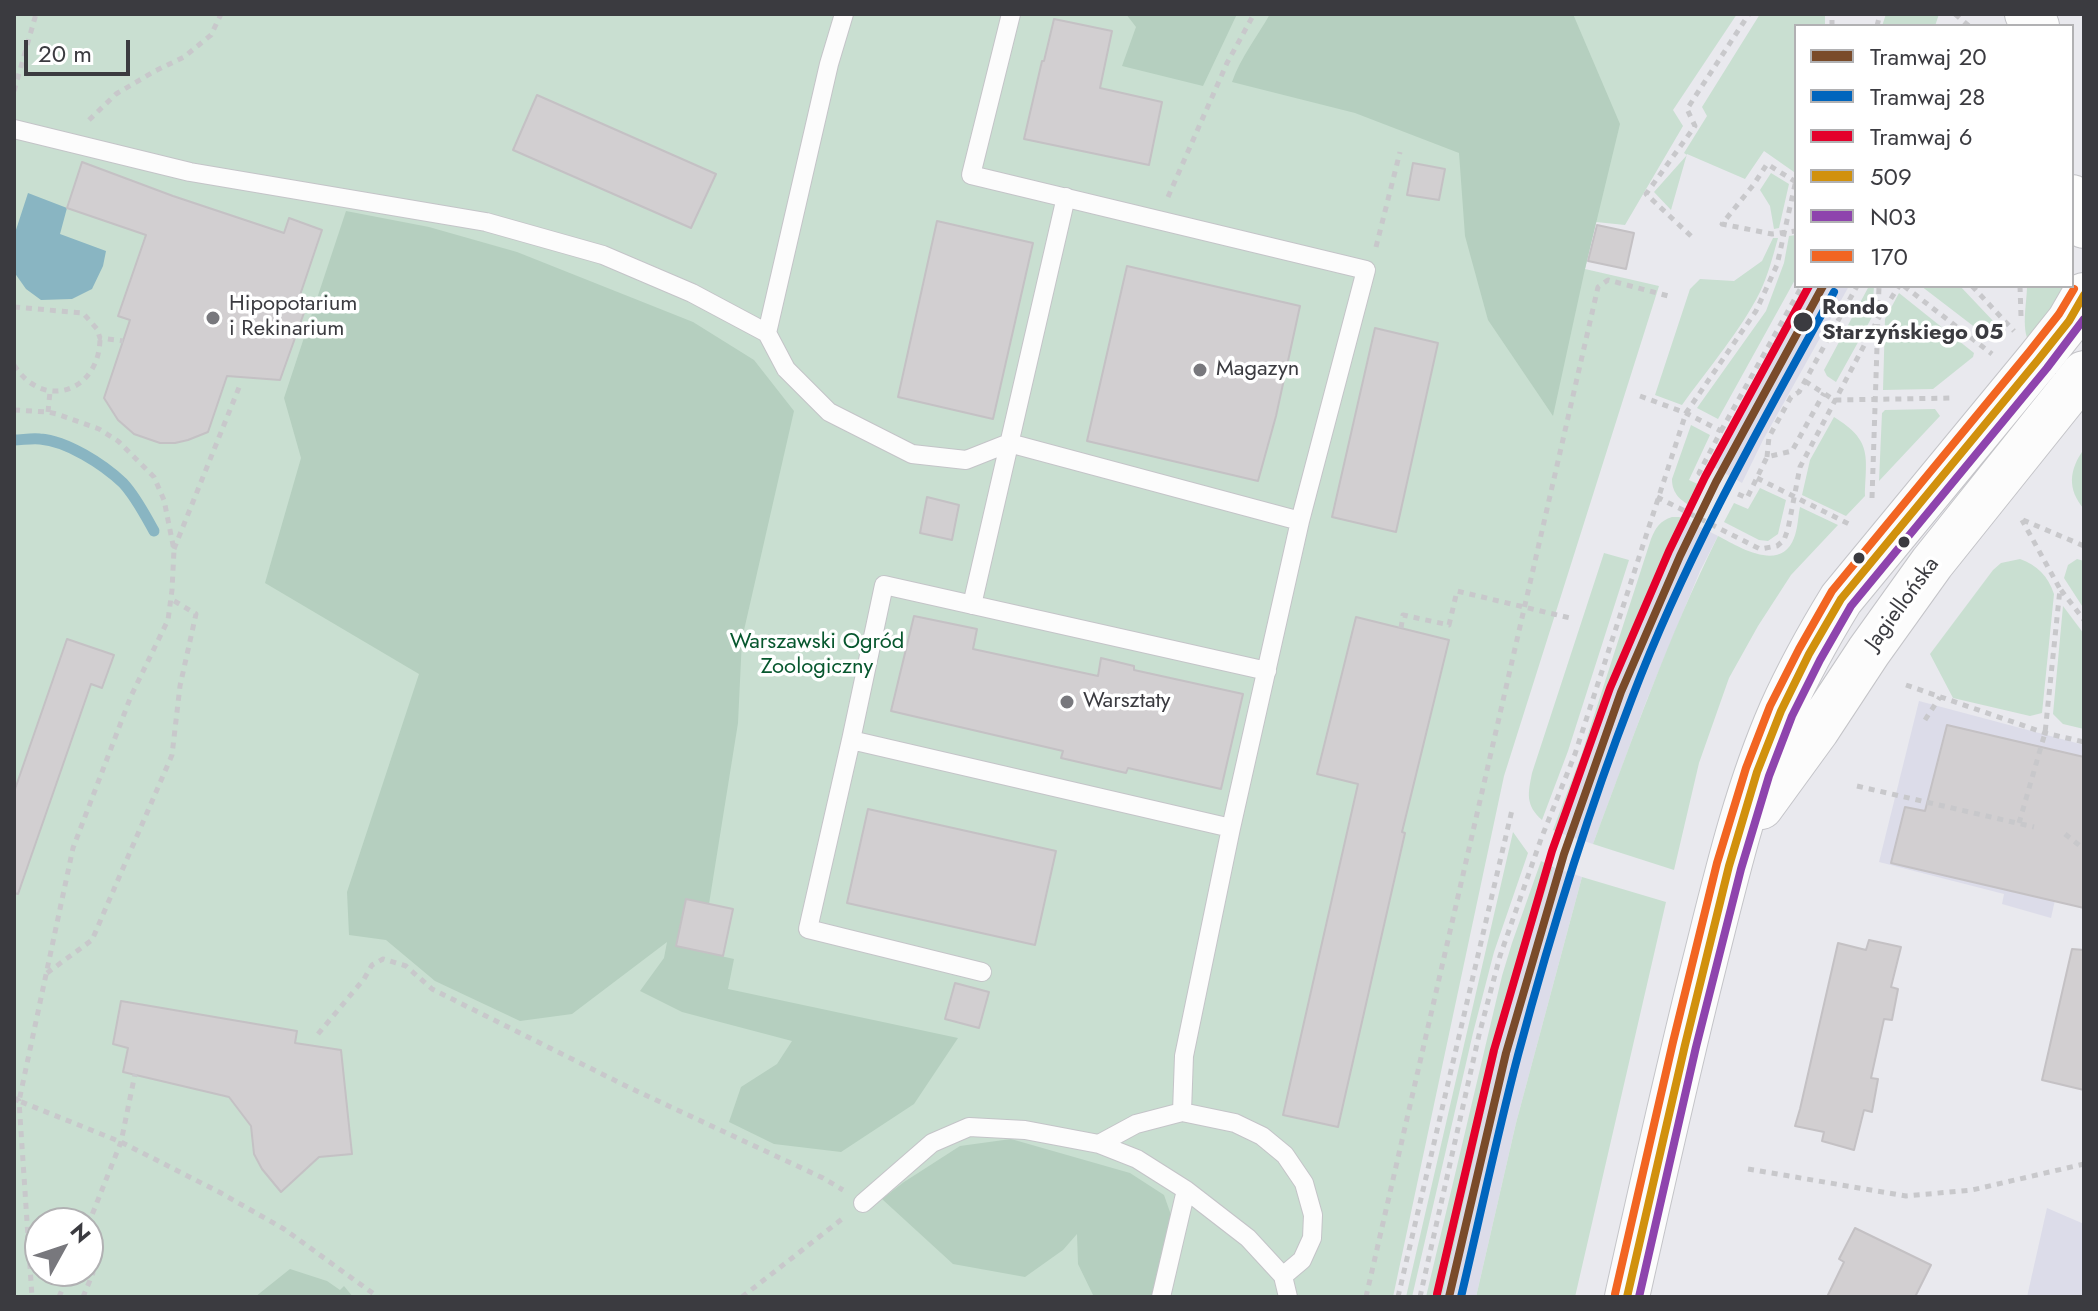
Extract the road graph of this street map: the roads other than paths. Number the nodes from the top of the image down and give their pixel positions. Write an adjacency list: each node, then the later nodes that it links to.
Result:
1 (844, 14): 10 (lane)
2 (1011, 14): 6 (lane)
3 (14, 129): 10 (lane)
4 (2074, 172): 5 (street)
5 (2084, 190)
6 (1066, 197): 12 (lane); 13 (lane)
7 (2074, 202): 8 (street)
8 (2084, 226)
9 (2084, 295): 18 (street, Jagiellońska)
10 (767, 333): 12 (lane)
11 (2084, 373): 18 (street, Jagiellońska)
12 (1009, 443): 13 (lane); 14 (lane)
13 (1300, 521): 15 (lane)
14 (972, 605): 15 (lane); 16 (lane)
15 (1267, 671): 17 (lane)
16 (851, 740): 17 (lane); 19 (lane)
17 (1231, 828): 20 (lane)
18 (1736, 846): 27 (street, Jagiellońska)
19 (982, 972)
20 (1182, 1112): 21 (lane); 24 (lane)
21 (1099, 1144): 22 (lane); 23 (lane)
22 (1186, 1190): 24 (lane); 25 (lane)
23 (863, 1203)
24 (1283, 1276): 26 (lane)
25 (1161, 1297)
26 (1288, 1297)
27 (1627, 1297)

